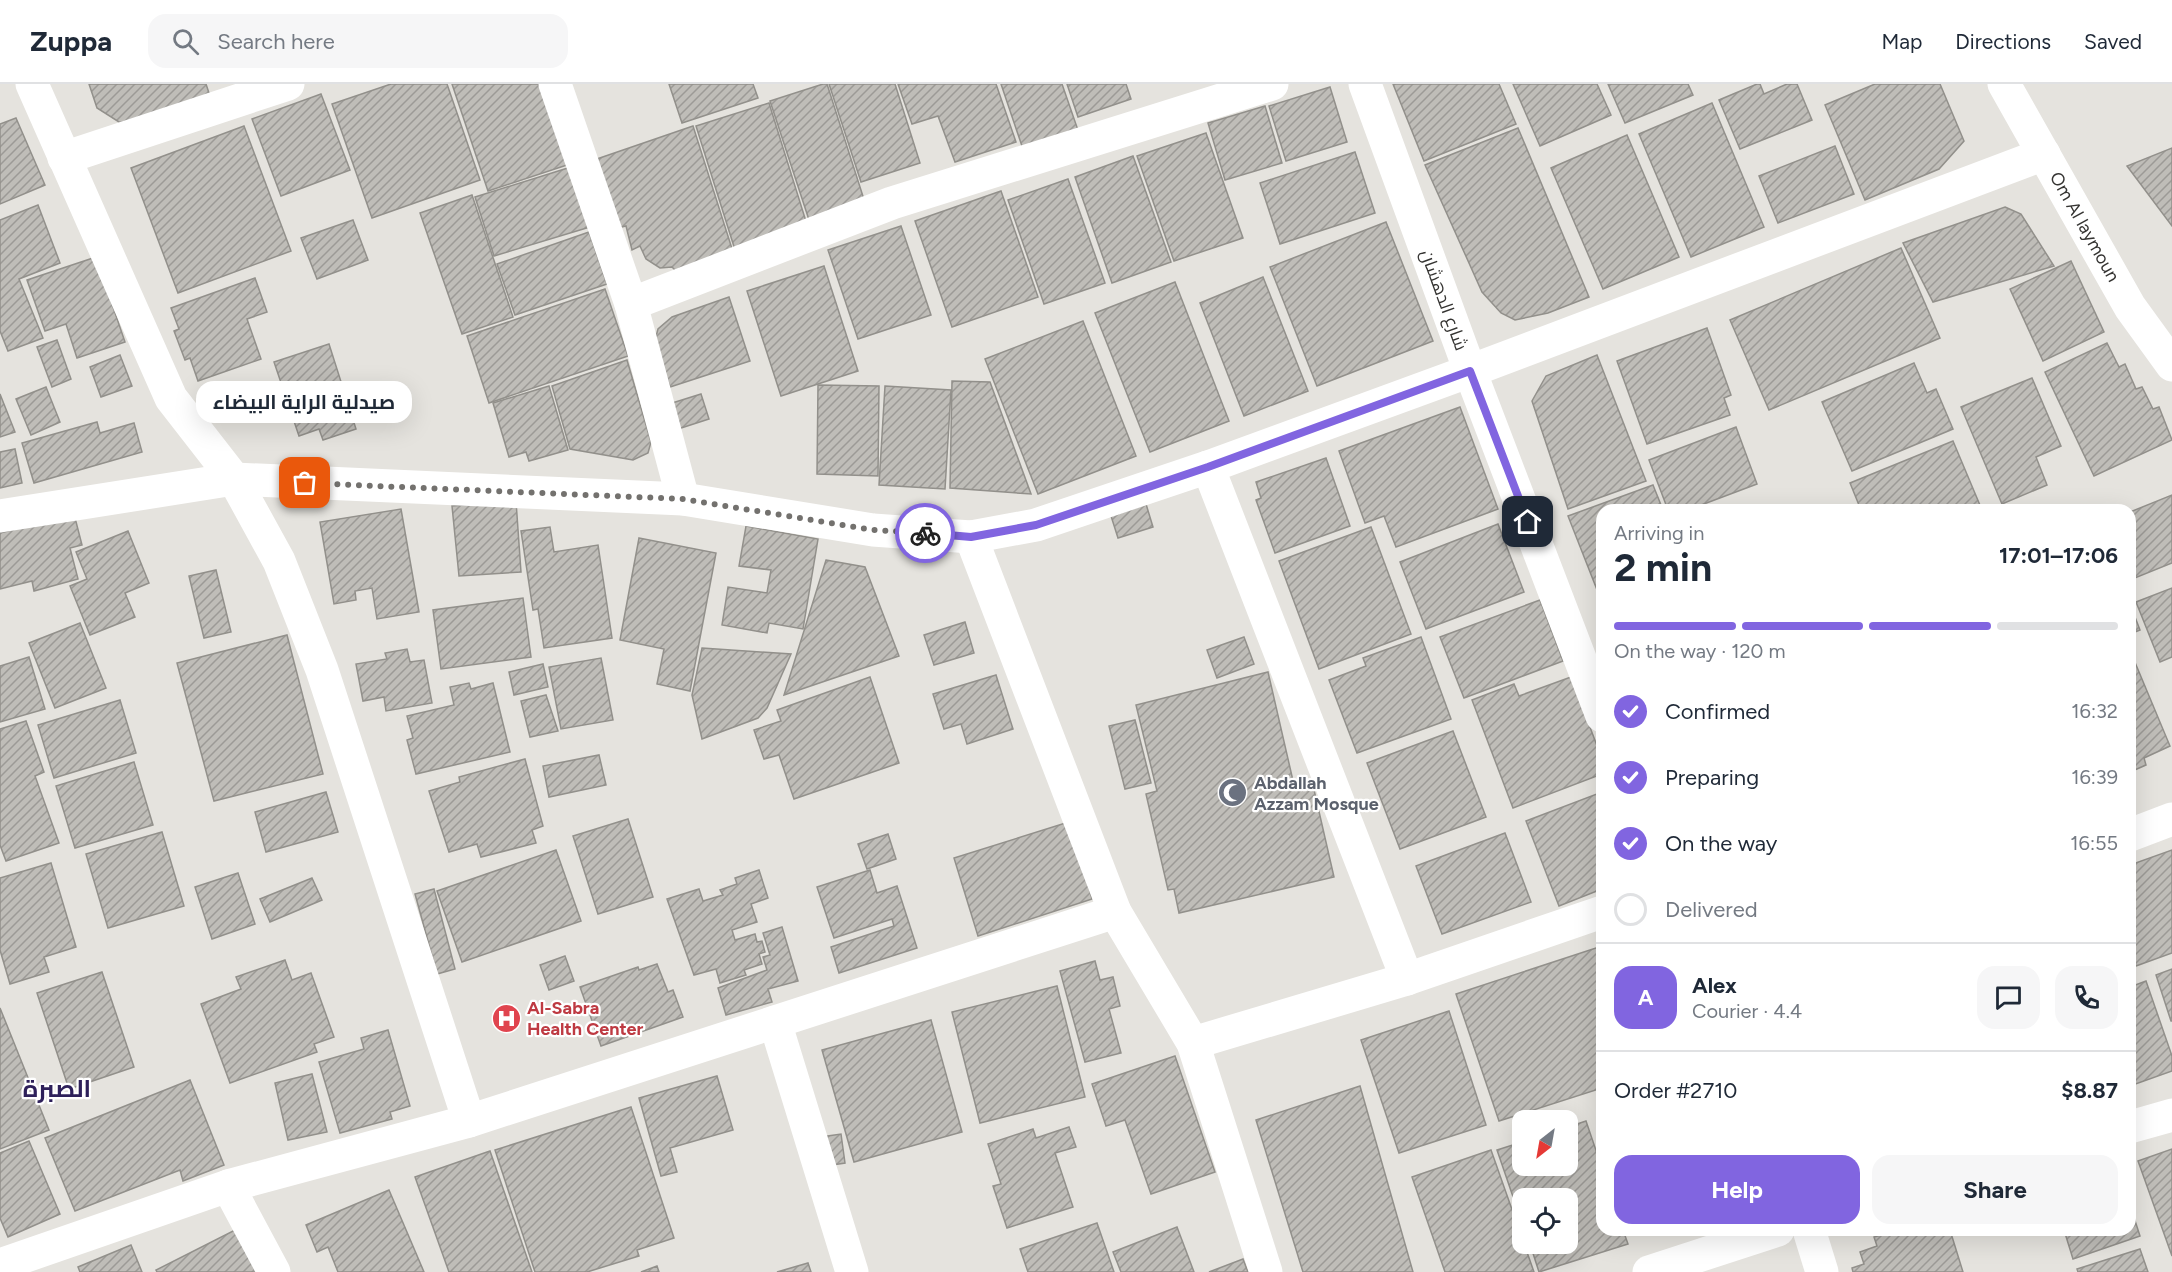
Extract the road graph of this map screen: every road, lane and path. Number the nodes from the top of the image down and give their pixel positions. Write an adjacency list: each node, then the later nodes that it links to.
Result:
1 (32, 84): 8 (street)
2 (288, 84): 8 (street)
3 (555, 84): 9 (street)
4 (1272, 84): 9 (street)
5 (1365, 84): 11 (street, شارع الدهشان)
6 (2004, 84): 7 (street, Om Al laymoun)
7 (2044, 154): 10 (street, Om Al laymoun); 11 (street)
8 (64, 158): 13 (street)
9 (631, 304): 14 (street)
10 (2172, 365)
11 (1470, 371): 12 (street); 17 (street, شارع الدهشان)
12 (1208, 467): 16 (street); 22 (street)
13 (234, 479): 14 (street); 15 (street); 26 (street)
14 (683, 499): 16 (street)
15 (0, 516)
16 (971, 537): 20 (street)
17 (1596, 700)
18 (2172, 819): 19 (street)
19 (2136, 833)
20 (1115, 912): 23 (street); 24 (street)
21 (1596, 914): 22 (street)
22 (1407, 979): 24 (street)
23 (775, 1022): 26 (street); 33 (street)
24 (1193, 1043): 34 (street)
25 (2172, 1115): 27 (street)
26 (469, 1121): 28 (street)
27 (2136, 1125)
28 (228, 1186): 31 (street); 32 (street)
29 (1759, 1236): 35 (street)
30 (1811, 1236): 36 (street)
31 (0, 1265)
32 (274, 1272)
33 (852, 1272)
34 (1266, 1272)
35 (1648, 1272)
36 (1822, 1272)

